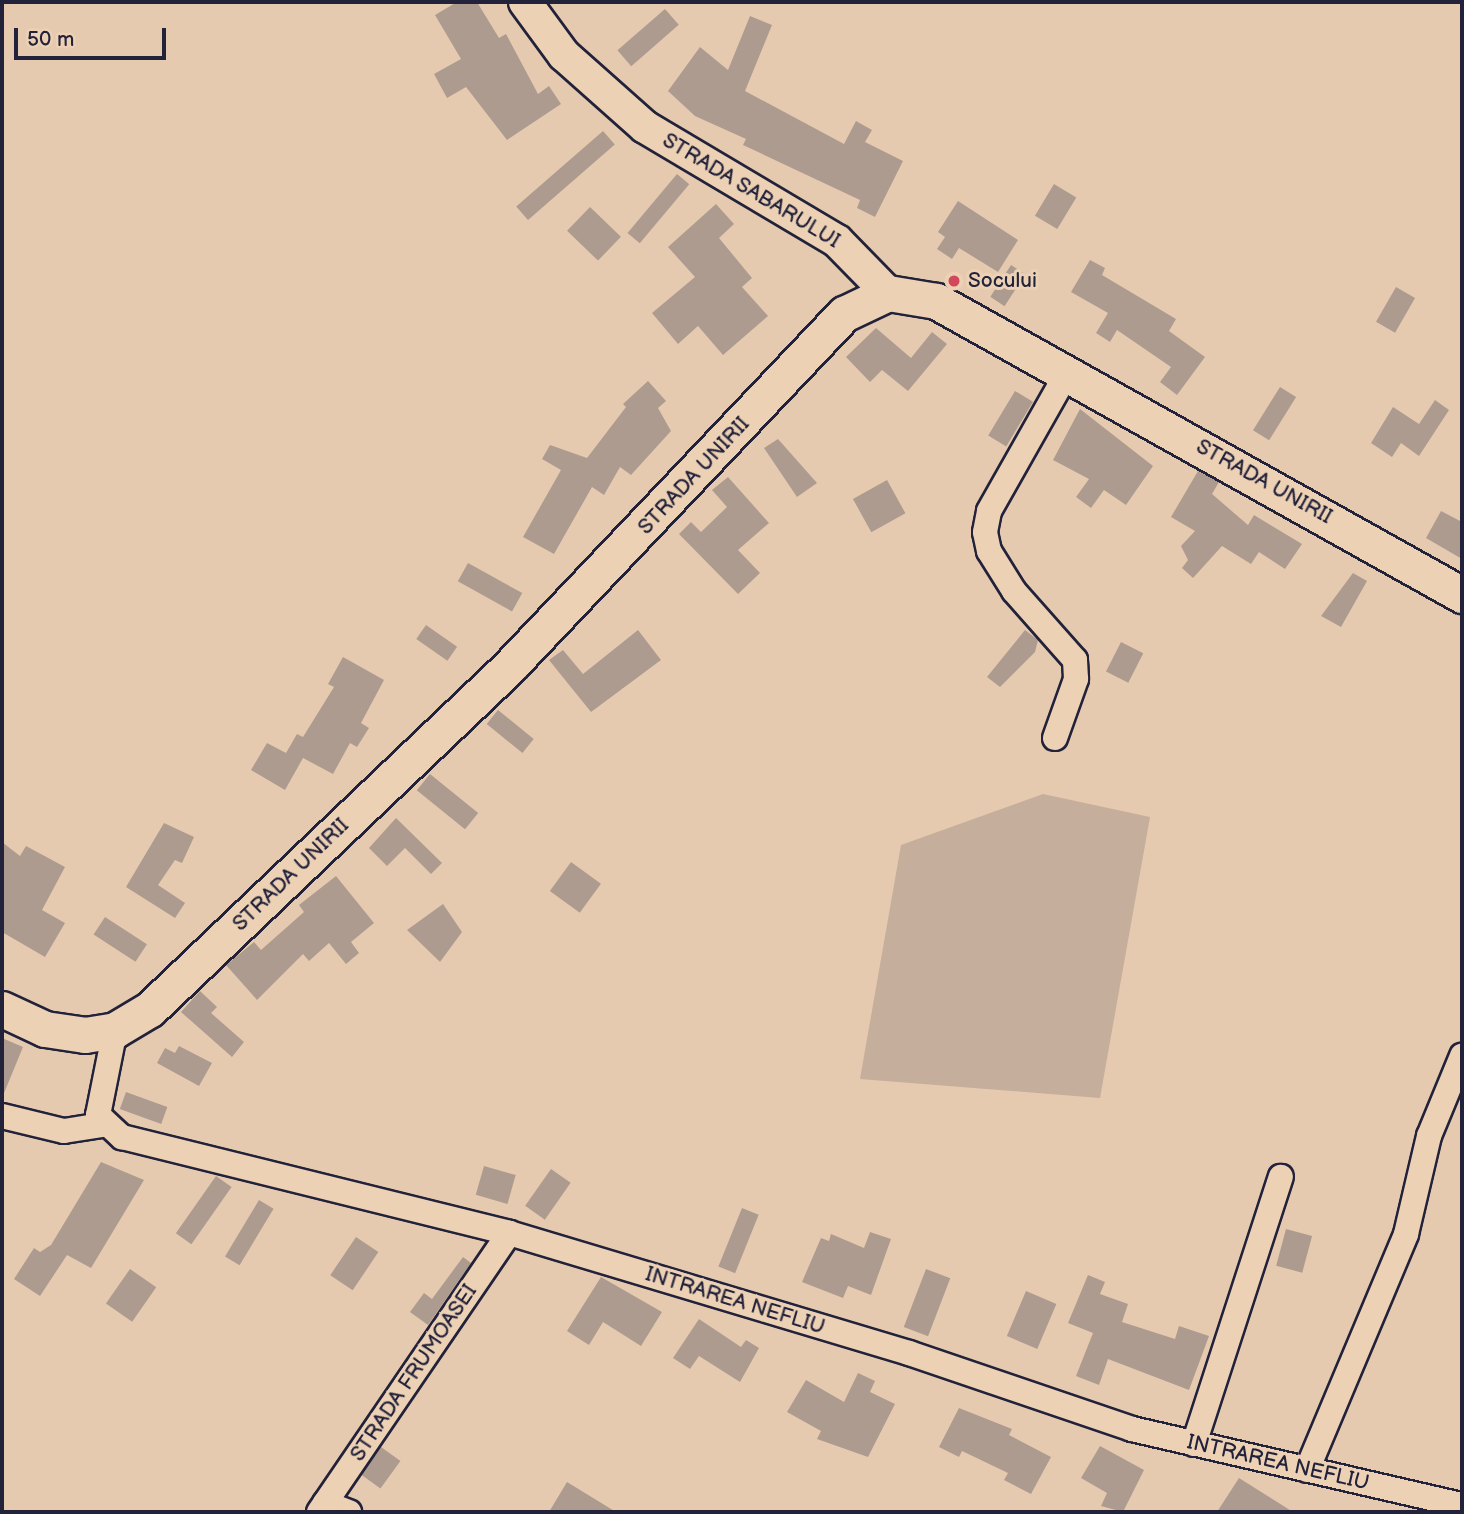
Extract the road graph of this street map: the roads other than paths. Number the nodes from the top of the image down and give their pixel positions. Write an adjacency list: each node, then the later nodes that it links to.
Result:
1 (525, 2): 2 (street, STRADA SABARULUI)
2 (888, 293): 3 (main road, STRADA UNIRII); 7 (main road, STRADA UNIRII)
3 (1067, 373): 4 (main road, STRADA UNIRII); 5 (street)
4 (1462, 595)
5 (1055, 738)
6 (2, 1009): 7 (main road, STRADA UNIRII)
7 (115, 1030): 10 (street)
8 (1462, 1056): 14 (street)
9 (2, 1116): 10 (street)
10 (103, 1125): 12 (street, INTRAREA NEFLIU)
11 (1281, 1177): 13 (street)
12 (509, 1233): 13 (street, INTRAREA NEFLIU); 16 (street, STRADA FRUMOASEI)
13 (1194, 1444): 14 (street, INTRAREA NEFLIU)
14 (1307, 1470): 15 (street, INTRAREA NEFLIU)
15 (1462, 1505)
16 (322, 1508): 17 (street)
17 (349, 1512)

